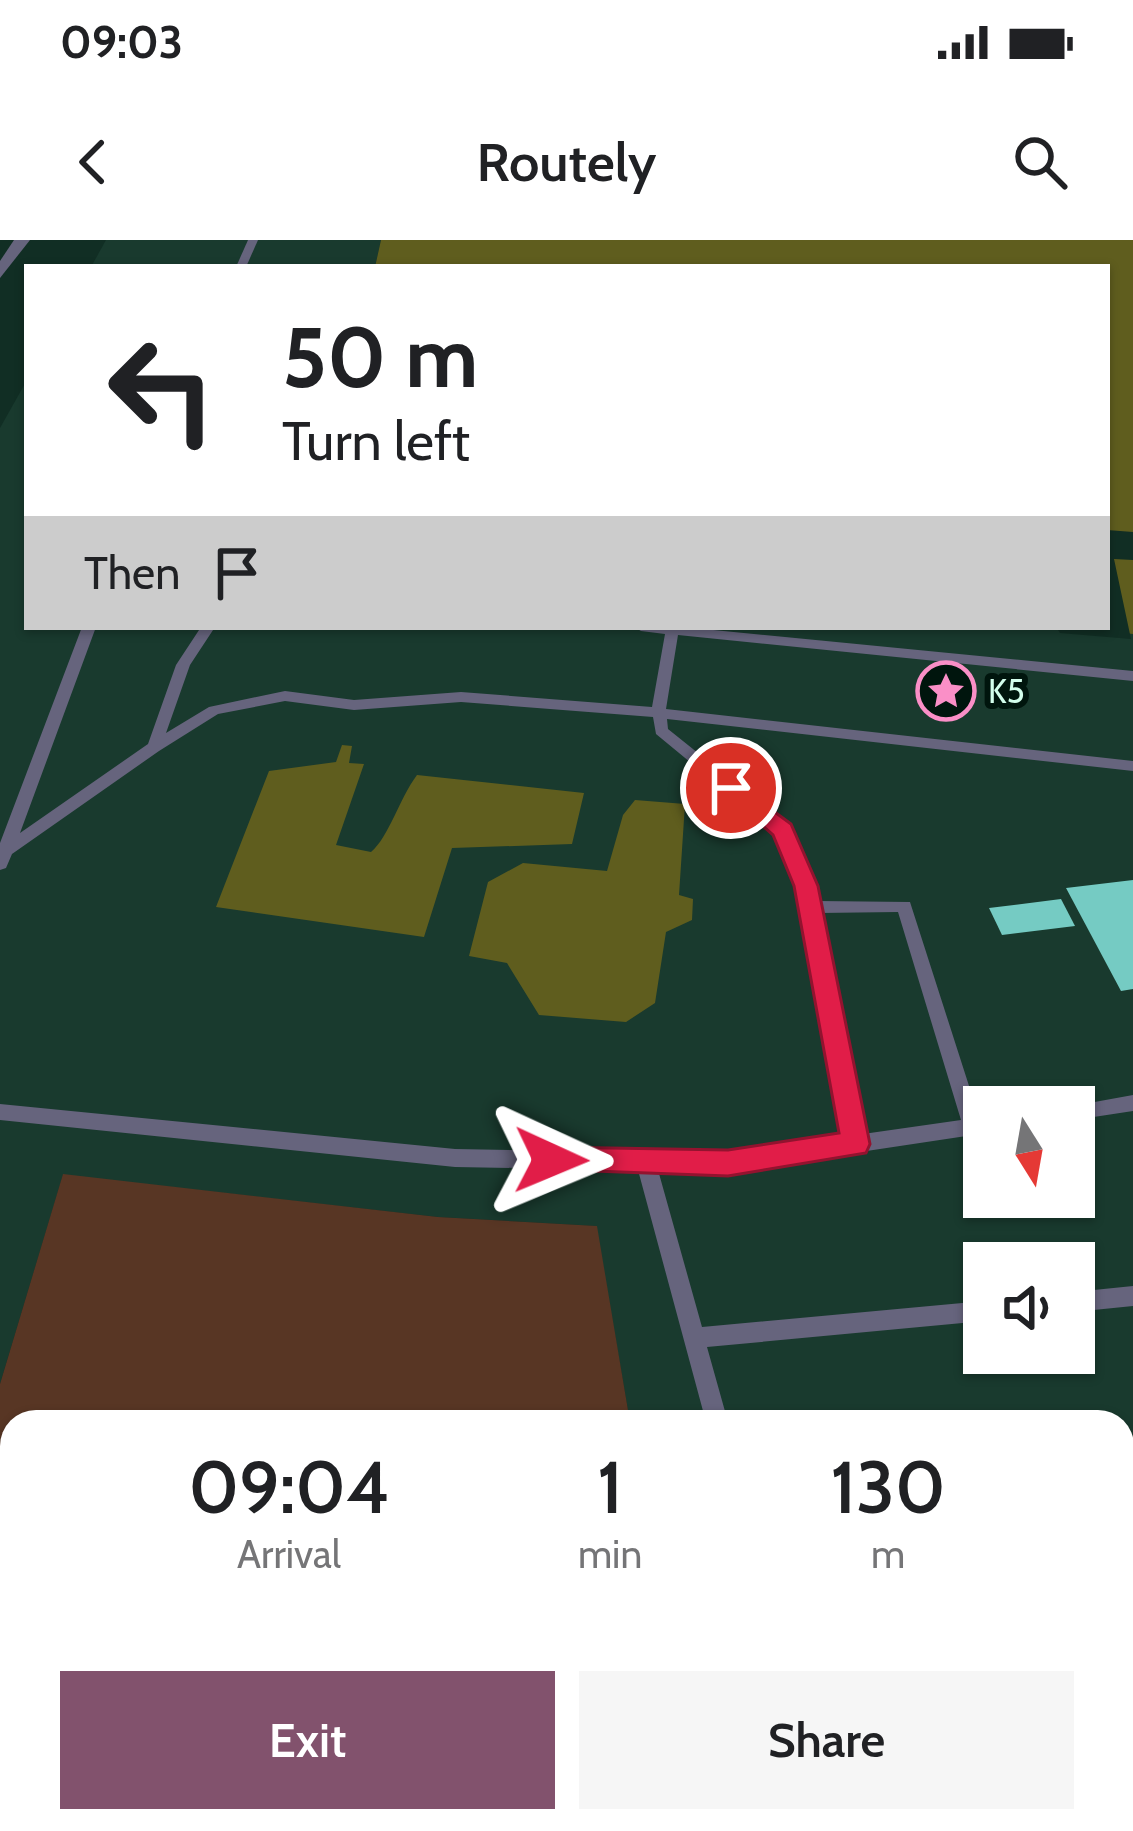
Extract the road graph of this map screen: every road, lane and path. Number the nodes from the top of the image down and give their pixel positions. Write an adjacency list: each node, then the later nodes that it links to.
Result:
1 (22, 240): 2 (street)
2 (0, 273)
3 (87, 630): 10 (lane)
4 (206, 630): 8 (lane)
5 (672, 630): 6 (lane); 7 (lane)
6 (1133, 676)
7 (660, 716): 8 (lane); 9 (lane); 11 (lane)
8 (154, 747): 10 (lane)
9 (1133, 766)
10 (3, 858)
11 (810, 907): 12 (lane); 17 (lane)
12 (965, 1086)
13 (1133, 1103): 14 (lane)
14 (1095, 1109)
15 (0, 1112): 18 (lane)
16 (963, 1128): 17 (lane)
17 (855, 1144): 18 (lane)
18 (646, 1162): 22 (lane)
19 (1133, 1296): 20 (lane)
20 (1095, 1300)
21 (963, 1312): 22 (lane)
22 (694, 1338): 23 (lane)
23 (714, 1410)

